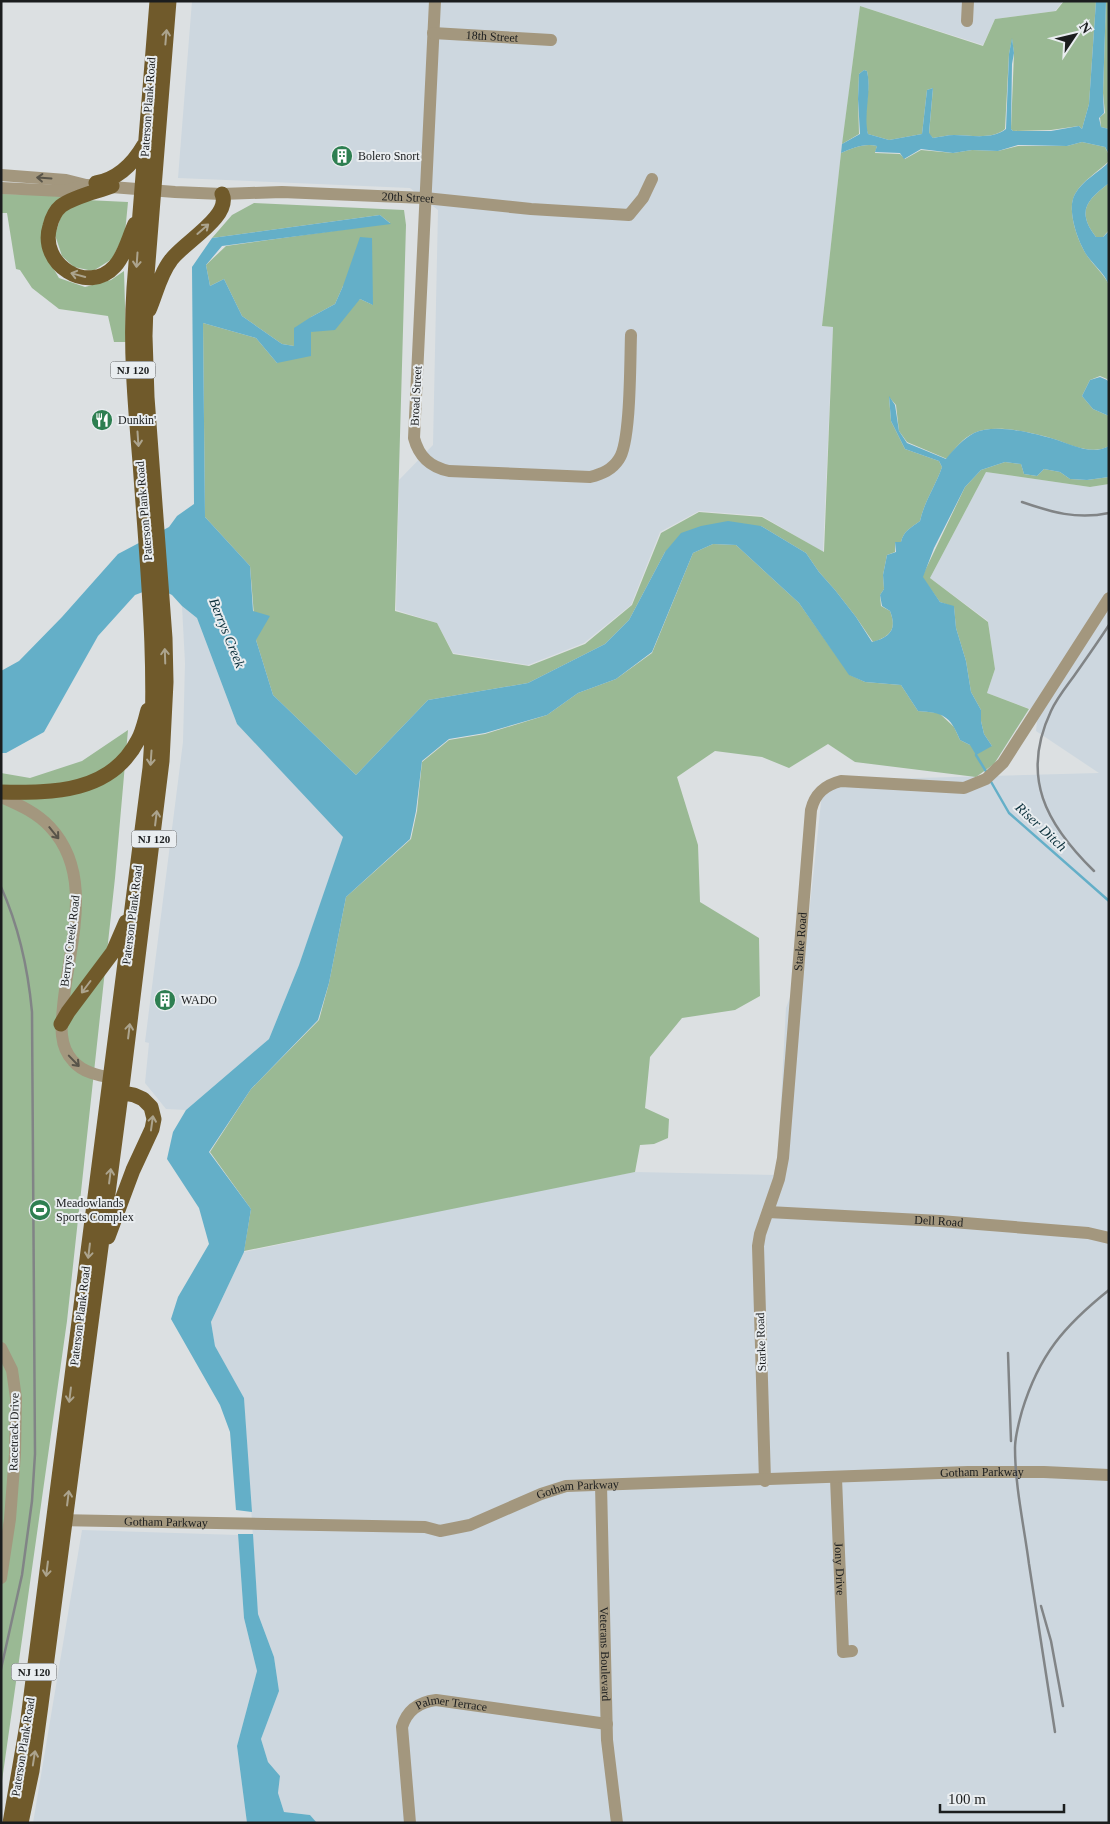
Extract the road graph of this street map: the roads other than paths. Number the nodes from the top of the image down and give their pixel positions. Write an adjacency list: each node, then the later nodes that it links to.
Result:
1 (157, 1): 8 (main road, Paterson Plank Road / NJ 120)
2 (169, 1): 14 (main road, Paterson Plank Road / NJ 120, one-way to 2)
3 (435, 1): 6 (street, Broad Street)
4 (968, 1): 5 (street)
5 (967, 22)
6 (433, 33): 7 (street, 18th Street); 16 (street, Broad Street)
7 (551, 40)
8 (146, 141): 11 (main road); 14 (main road, Paterson Plank Road / NJ 120)
9 (1, 175): 11 (street, one-way to 9)
10 (652, 179): 16 (street, 20th Street)
11 (86, 185): 12 (street, 20th Street); 13 (street)
12 (112, 186): 14 (street, 20th Street); 17 (main road, one-way to 12)
13 (1, 188)
14 (148, 190): 15 (street, 20th Street); 17 (main road, Paterson Plank Road / NJ 120); 18 (main road, Paterson Plank Road / NJ 120)
15 (222, 194): 16 (street, 20th Street); 18 (main road, one-way to 15)
16 (425, 198): 19 (street, Broad Street)
17 (140, 211): 20 (main road, Paterson Plank Road / NJ 120, one-way to 20)
18 (145, 321): 20 (main road, Paterson Plank Road / NJ 120)
19 (631, 335)
20 (151, 527): 21 (main road, Paterson Plank Road / NJ 120)
21 (156, 598): 23 (main road, Paterson Plank Road / NJ 120); 28 (main road, Paterson Plank Road / NJ 120, one-way to 21)
22 (1109, 598): 29 (street, Starke Road)
23 (154, 692): 24 (main road); 26 (main road, Paterson Plank Road / NJ 120, one-way to 26)
24 (1, 792)
25 (1, 797): 27 (street, Berrys Creek Road, one-way to 27)
26 (134, 903): 27 (main road, one-way to 27); 28 (main road, Paterson Plank Road / NJ 120)
27 (61, 1024): 28 (street, Berrys Creek Road, one-way to 28)
28 (116, 1085): 31 (main road, Paterson Plank Road / NJ 120, one-way to 28); 31 (main road, one-way to 28); 37 (main road, Paterson Plank Road / NJ 120, one-way to 37)
29 (768, 1212): 30 (street, Dell Road); 35 (street, Starke Road)
30 (1109, 1238)
31 (99, 1259): 37 (main road, Paterson Plank Road / NJ 120, one-way to 31)
32 (1, 1348): 38 (street, Racetrack Drive)
33 (1109, 1475): 34 (street, Gotham Parkway)
34 (836, 1478): 35 (street, Gotham Parkway); 39 (street, Jony Drive)
35 (765, 1480): 36 (street, Gotham Parkway)
36 (601, 1485): 37 (street, Gotham Parkway); 40 (street, Veterans Boulevard)
37 (59, 1521): 41 (main road, Paterson Plank Road / NJ 120, one-way to 41); 42 (main road, Paterson Plank Road / NJ 120, one-way to 37)
38 (1, 1578)
39 (852, 1652)
40 (607, 1724): 43 (street, Palmer Terrace); 44 (street, Veterans Boulevard)
41 (10, 1823)
42 (21, 1823)
43 (410, 1823)
44 (617, 1823)

